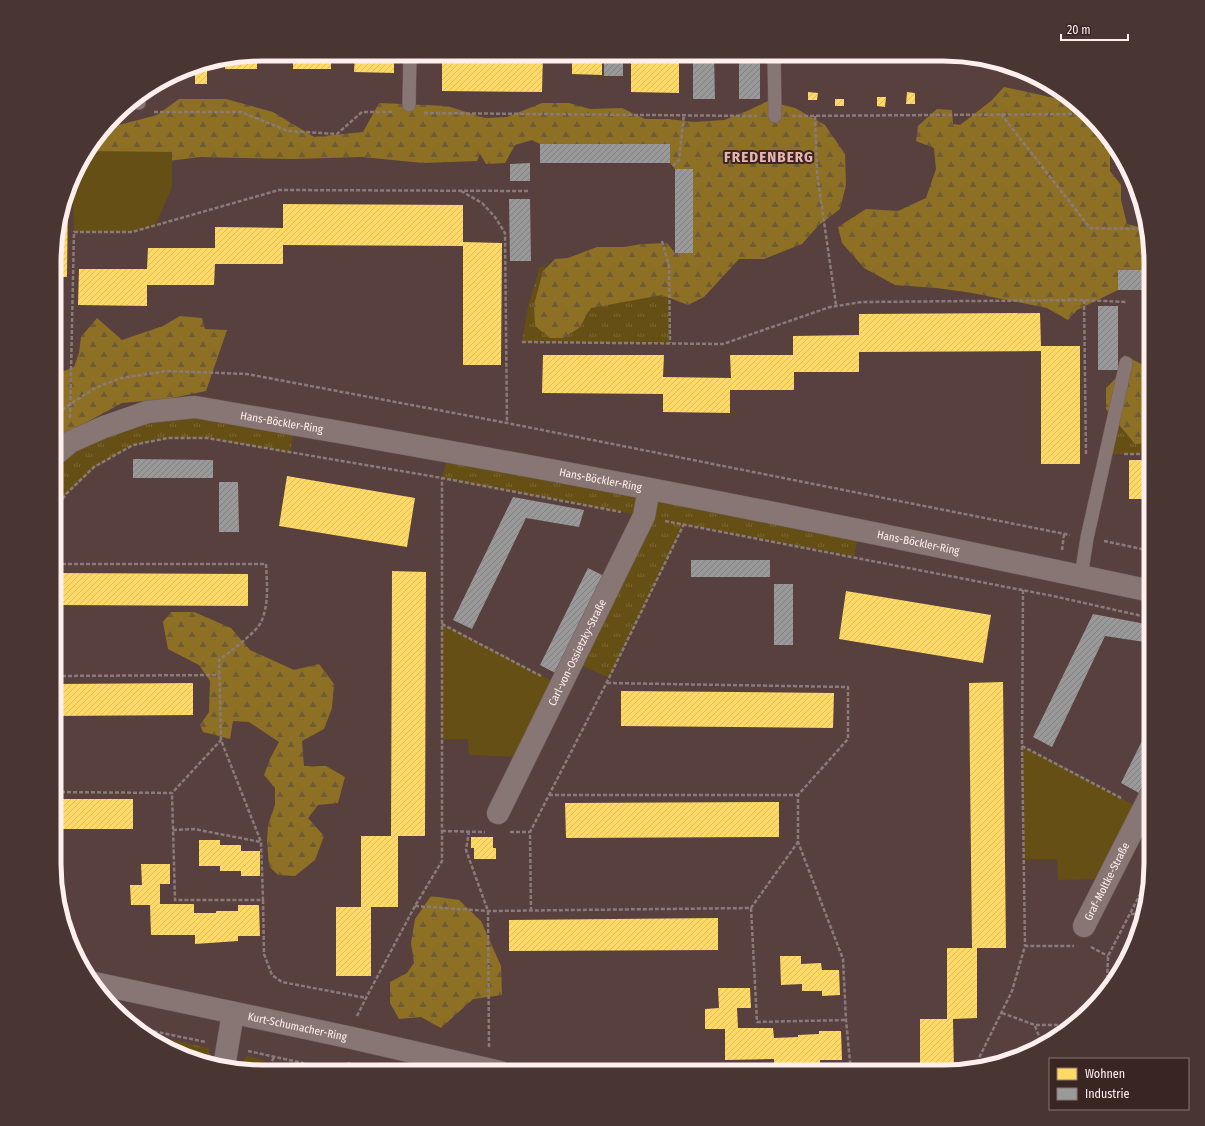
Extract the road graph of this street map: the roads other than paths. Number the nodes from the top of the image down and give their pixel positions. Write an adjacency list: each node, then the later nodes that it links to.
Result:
1 (410, 61): 3 (lane)
2 (774, 61): 4 (lane)
3 (413, 109)
4 (775, 116)
5 (1126, 363): 8 (lane)
6 (63, 448): 7 (street, Hans-Böckler-Ring)
7 (649, 489): 8 (street, Hans-Böckler-Ring); 11 (street, Carl-von-Ossietzky-Straße)
8 (1081, 576): 9 (street, Hans-Böckler-Ring)
9 (1144, 590)
10 (1144, 809): 12 (street, Graf-Moltke-Straße)
11 (498, 813)
12 (1085, 940)
13 (101, 984): 14 (street, Kurt-Schumacher-Ring)
14 (233, 1013): 15 (street); 16 (street, Kurt-Schumacher-Ring)
15 (226, 1057)
16 (469, 1065)

